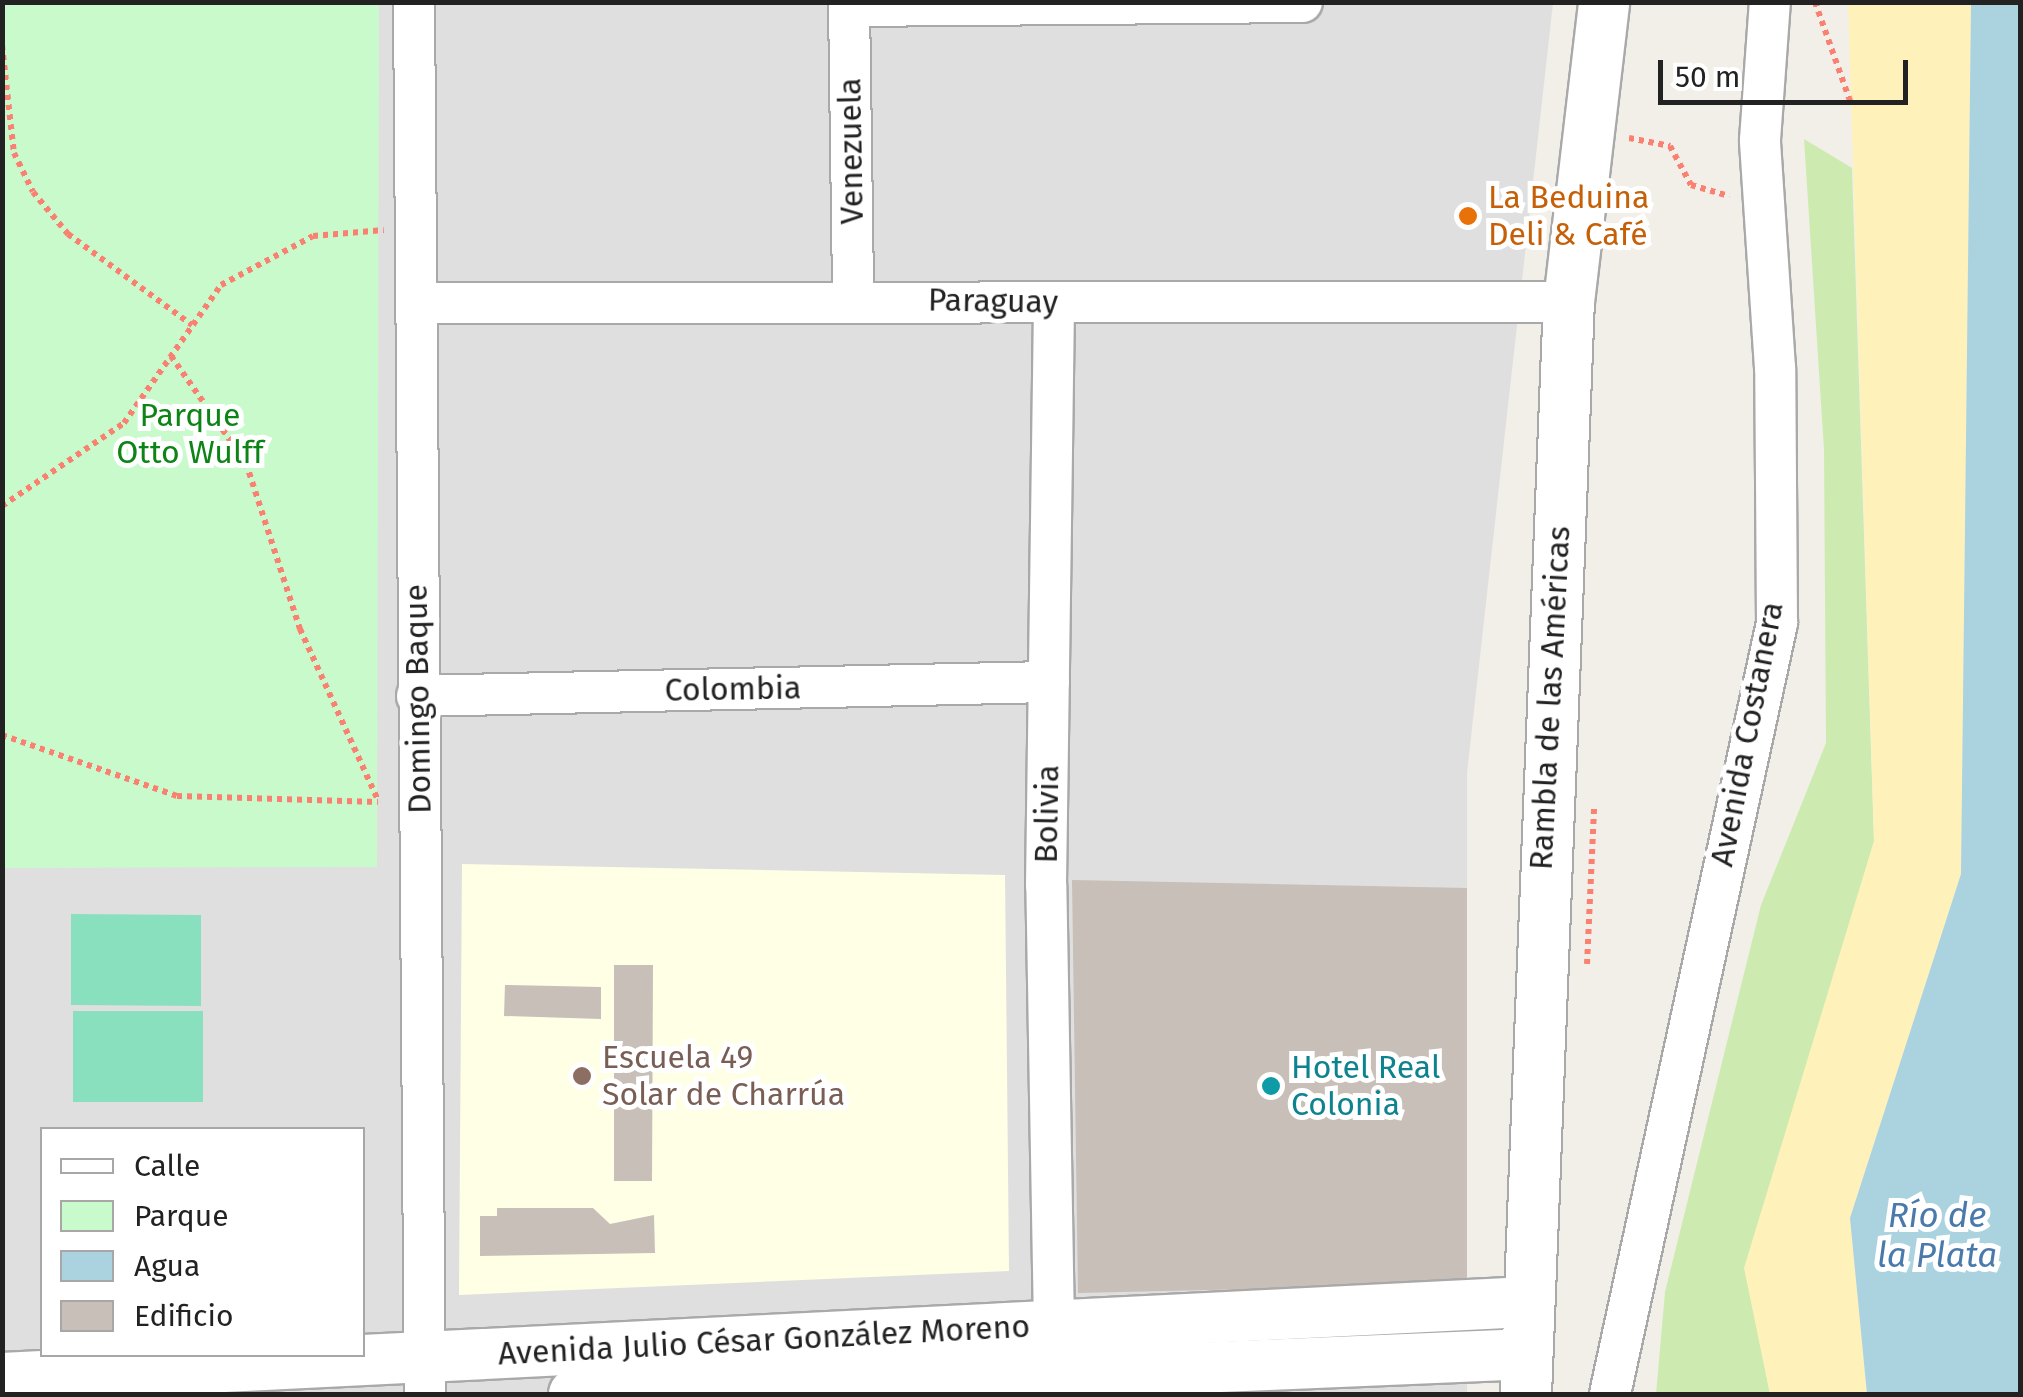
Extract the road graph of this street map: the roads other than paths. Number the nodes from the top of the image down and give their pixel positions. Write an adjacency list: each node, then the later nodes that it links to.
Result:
1 (414, 2): 9 (street, Domingo Baque)
2 (1302, 2): 5 (street)
3 (1604, 2): 8 (street, Rambla de las Américas)
4 (1770, 2): 18 (street, Avenida Costanera)
5 (849, 4): 6 (street, Venezuela)
6 (853, 299): 7 (street, Paraguay); 9 (street, Paraguay)
7 (1054, 302): 8 (street, Paraguay); 10 (street, Bolivia)
8 (1569, 302): 12 (street, Rambla de las Américas)
9 (416, 303): 11 (street, Domingo Baque)
10 (1049, 682): 11 (street, Colombia); 13 (street, Bolivia)
11 (417, 696): 15 (street, Domingo Baque)
12 (1526, 1302): 13 (street, Avenida Julio César González Moreno); 14 (street, Rambla de las Américas)
13 (1054, 1326): 15 (street, Avenida Julio César González Moreno)
14 (1526, 1374): 17 (street, Avenida Julio César González Moreno)
15 (426, 1376): 16 (street, Avenida Julio César González Moreno)
16 (2, 1378)
17 (574, 1394)
18 (1610, 1394)

